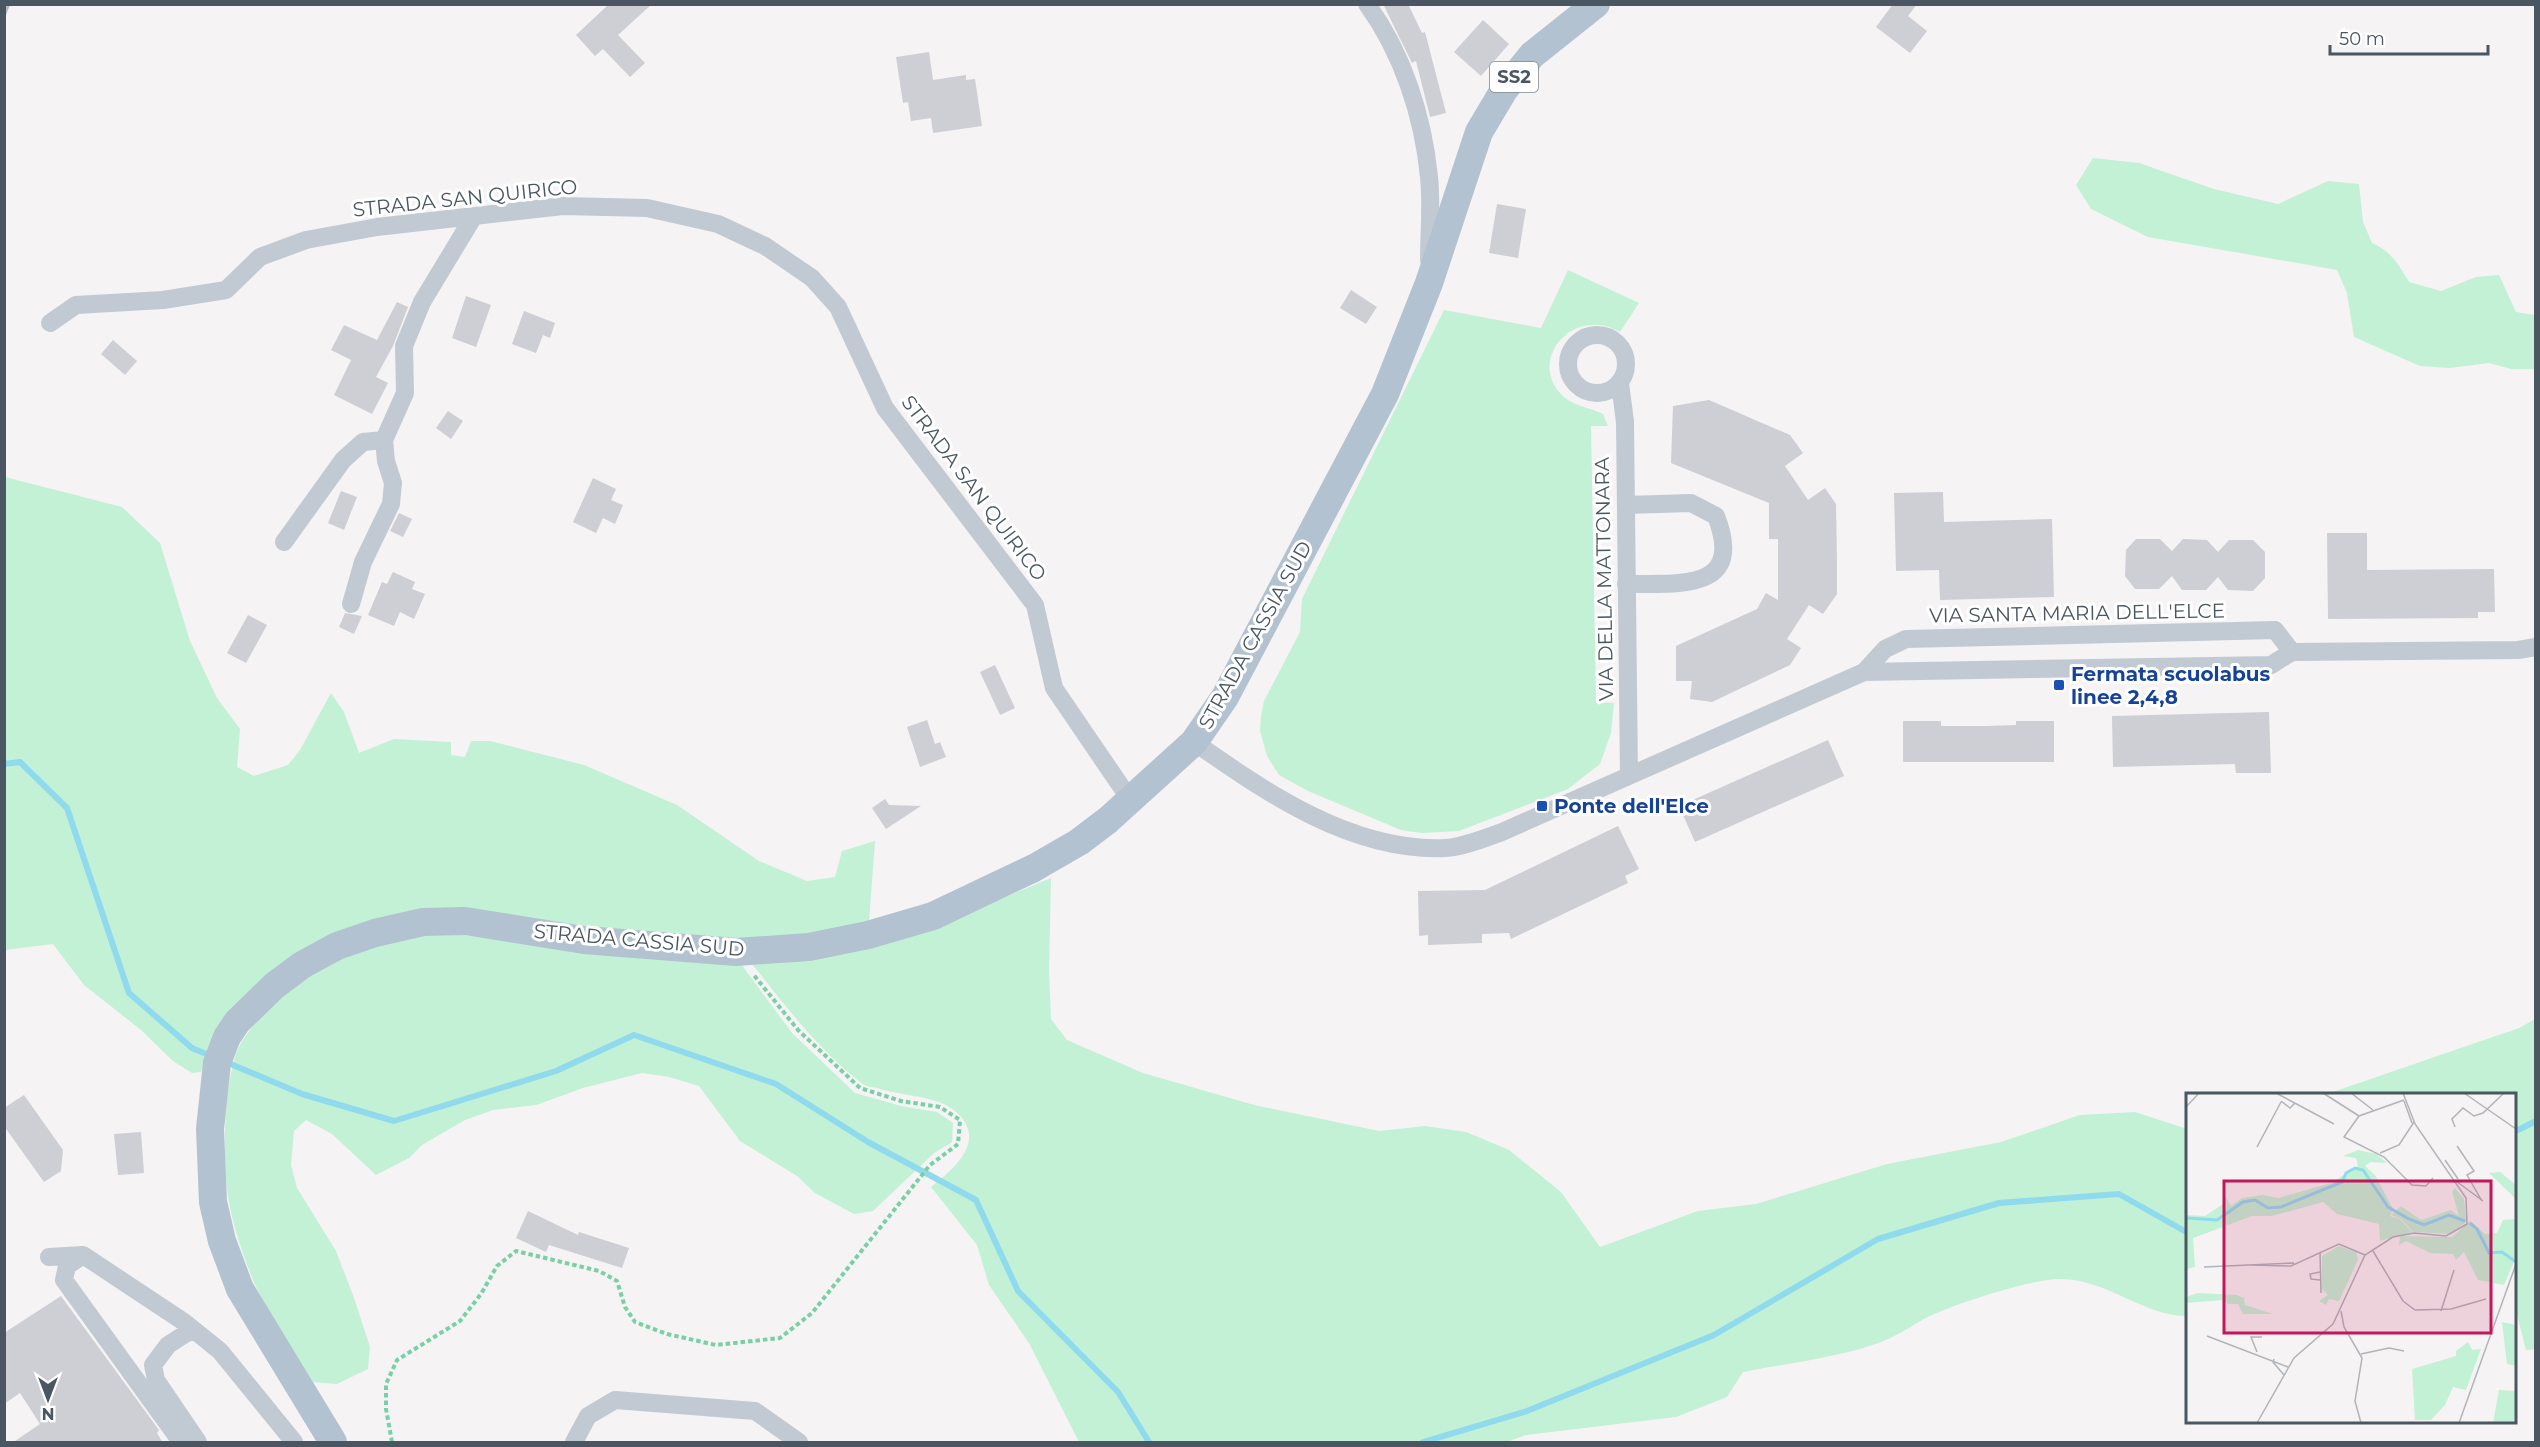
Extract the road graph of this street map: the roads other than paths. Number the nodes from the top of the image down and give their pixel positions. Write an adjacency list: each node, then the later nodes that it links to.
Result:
1 (1367, 4): 4 (street)
2 (1596, 4): 4 (main road, STRADA CASSIA SUD / SS2)
3 (474, 216): 5 (street, STRADA SAN QUIRICO); 7 (street); 17 (street, STRADA SAN QUIRICO)
4 (1429, 283): 15 (main road, STRADA CASSIA SUD)
5 (50, 323)
6 (1620, 383): 8 (street, VIA DELLA MATTONARA)
7 (384, 440): 9 (street); 11 (street)
8 (1626, 505): 10 (street, VIA DELLA MATTONARA); 10 (street)
9 (284, 542)
10 (1626, 584): 16 (street, VIA DELLA MATTONARA)
11 (351, 604)
12 (2535, 646): 13 (street, VIA SANTA MARIA DELL'ELCE)
13 (2292, 652): 14 (street, VIA SANTA MARIA DELL'ELCE); 14 (street, VIA SANTA MARIA DELL'ELCE)
14 (1864, 672): 16 (street, VIA SANTA MARIA DELL'ELCE)
15 (1194, 742): 16 (street, VIA SANTA MARIA DELL'ELCE); 17 (main road, STRADA CASSIA SUD)
16 (1629, 776)
17 (1131, 801): 24 (main road, STRADA CASSIA SUD)
18 (82, 1255): 19 (street); 20 (street); 21 (street)
19 (49, 1257)
20 (193, 1329): 22 (street); 23 (street)
21 (181, 1443)
22 (198, 1443)
23 (294, 1443)
24 (333, 1443)
25 (574, 1443): 26 (street)
26 (799, 1443)

